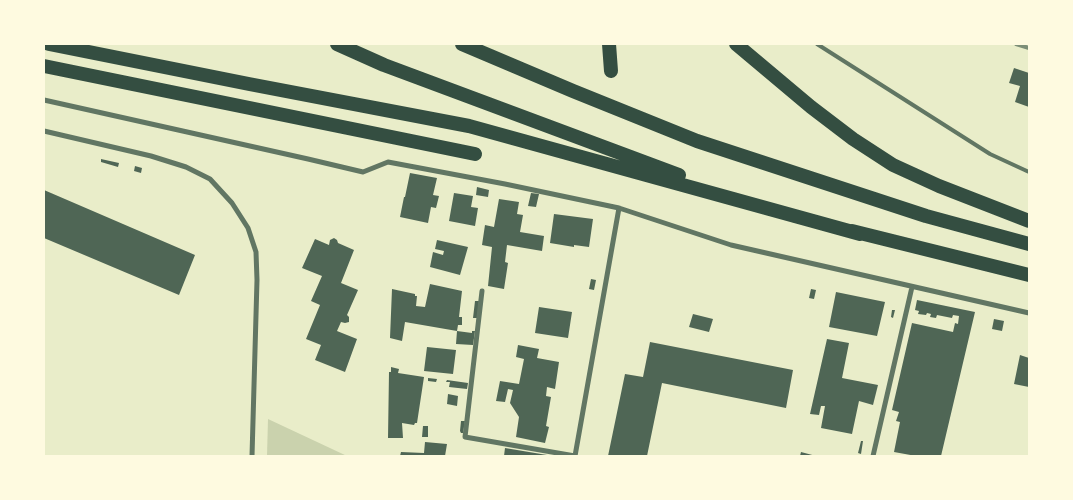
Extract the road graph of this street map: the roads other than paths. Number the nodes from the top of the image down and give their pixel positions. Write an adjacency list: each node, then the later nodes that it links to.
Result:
1 (49, 44): 15 (highway)
2 (337, 44): 15 (highway)
3 (462, 44): 16 (highway)
4 (609, 44): 8 (highway)
5 (736, 44): 14 (highway)
6 (817, 44): 12 (lane)
7 (44, 66): 11 (highway)
8 (612, 71)
9 (44, 100): 13 (street)
10 (44, 131): 21 (street)
11 (475, 154)
12 (1029, 172)
13 (619, 208): 18 (street); 22 (street)
14 (1029, 221)
15 (860, 234): 17 (highway)
16 (1029, 244)
17 (1029, 275)
18 (912, 286): 20 (street); 23 (street)
19 (482, 291): 22 (street)
20 (1029, 313)
21 (252, 456)
22 (575, 456)
23 (873, 456)

